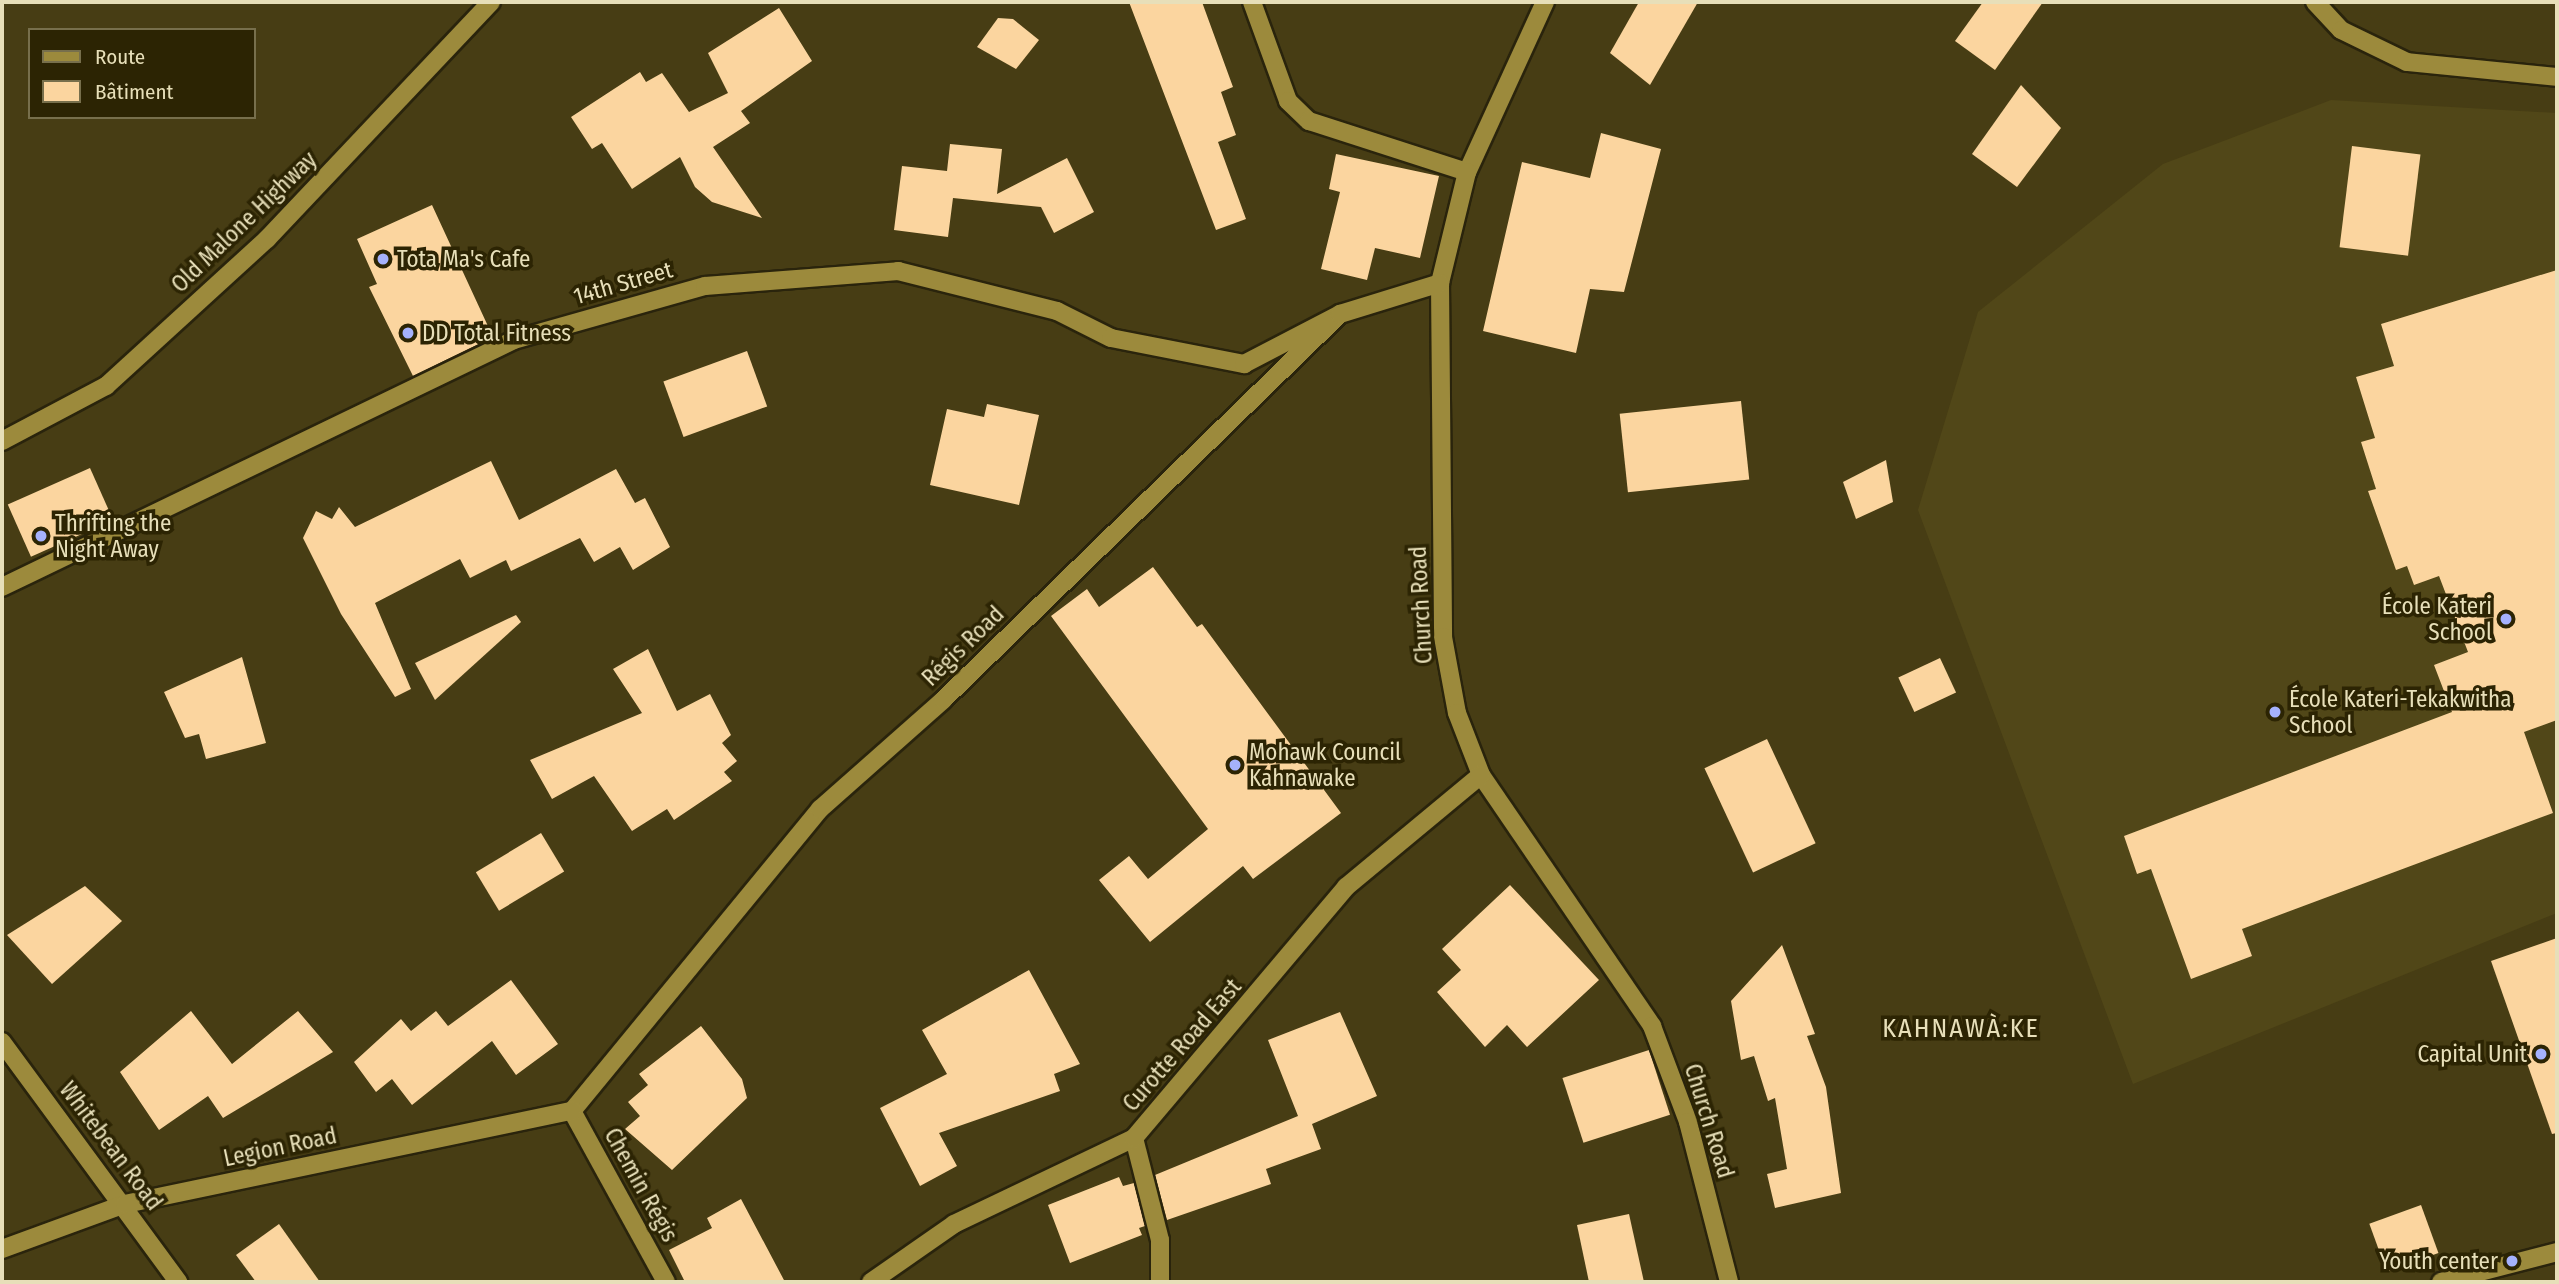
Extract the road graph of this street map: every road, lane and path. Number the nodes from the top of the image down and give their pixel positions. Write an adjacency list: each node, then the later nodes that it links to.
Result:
1 (491, 2): 9 (street, Old Malone Highway)
2 (1252, 2): 6 (street)
3 (1545, 2): 6 (street, Church Road)
4 (2315, 2): 5 (street)
5 (2557, 77)
6 (1467, 172): 7 (street, Church Road)
7 (1440, 283): 8 (street, Régis Road); 11 (street, Church Road)
8 (1340, 314): 10 (street, 14th Street); 13 (street, Régis Road)
9 (2, 441)
10 (2, 587)
11 (1481, 775): 14 (street, Curotte Road East); 22 (street, Church Road)
12 (2, 1041): 15 (street, Whitebean Road)
13 (572, 1111): 15 (street, Legion Road); 19 (street, Chemin Régis)
14 (1134, 1138): 20 (street, Curotte Road East); 21 (street)
15 (125, 1204): 16 (street, Legion Road); 18 (street, Whitebean Road)
16 (2, 1249)
17 (2557, 1252): 23 (street)
18 (178, 1282)
19 (666, 1282)
20 (870, 1282)
21 (1160, 1282)
22 (1729, 1282)
23 (2441, 1282)

